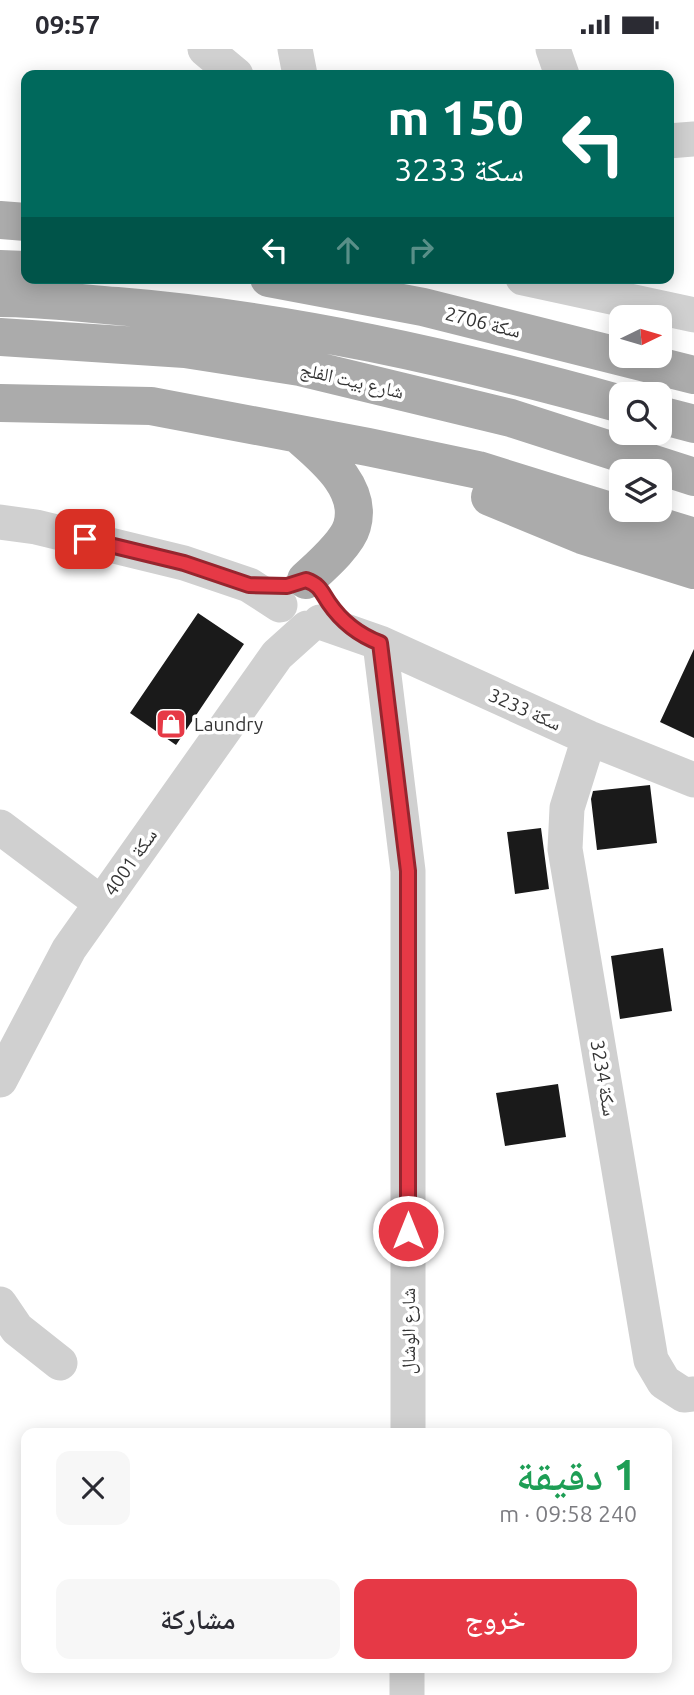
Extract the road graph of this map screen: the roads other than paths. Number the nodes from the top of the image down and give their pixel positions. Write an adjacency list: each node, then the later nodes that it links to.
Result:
1 (205, 49): 4 (street)
2 (295, 49): 5 (street)
3 (553, 49): 6 (street)
4 (230, 70)
5 (299, 70)
6 (560, 70)
7 (694, 139): 8 (street)
8 (674, 141)
9 (0, 220): 10 (main road)
10 (21, 222)
11 (0, 251): 12 (main road)
12 (21, 252)
13 (0, 269): 14 (main road)
14 (21, 270)
15 (314, 284): 20 (main road, سكة 2706)
16 (570, 284): 18 (street)
17 (0, 298): 22 (main road, شارع بيت الفلج)
18 (694, 315)
19 (0, 337): 30 (main road, شارع بيت الفلج)
20 (691, 373)
21 (0, 377): 24 (main road)
22 (609, 401)
23 (0, 403): 24 (main road)
24 (139, 405): 26 (main road); 28 (main road)
25 (672, 418): 27 (main road)
26 (0, 419)
27 (694, 424)
28 (300, 436): 29 (main road); 34 (main road)
29 (368, 447): 32 (main road); 33 (main road)
30 (694, 477)
31 (0, 522): 34 (street)
32 (694, 537)
33 (694, 570)
34 (302, 606): 35 (street, سكة 3233); 39 (street, سكة 4001)
35 (369, 639): 36 (street, سكة 3233); 44 (street, شارع الوشال)
36 (589, 738): 37 (street, سكة 3233); 43 (street, سكة 3234)
37 (694, 780)
38 (0, 827): 39 (street)
39 (101, 903): 40 (street, سكة 4001)
40 (0, 1080)
41 (0, 1304): 42 (street)
42 (60, 1363)
43 (694, 1394)
44 (408, 1428)
45 (407, 1673): 46 (street)
46 (407, 1695)

